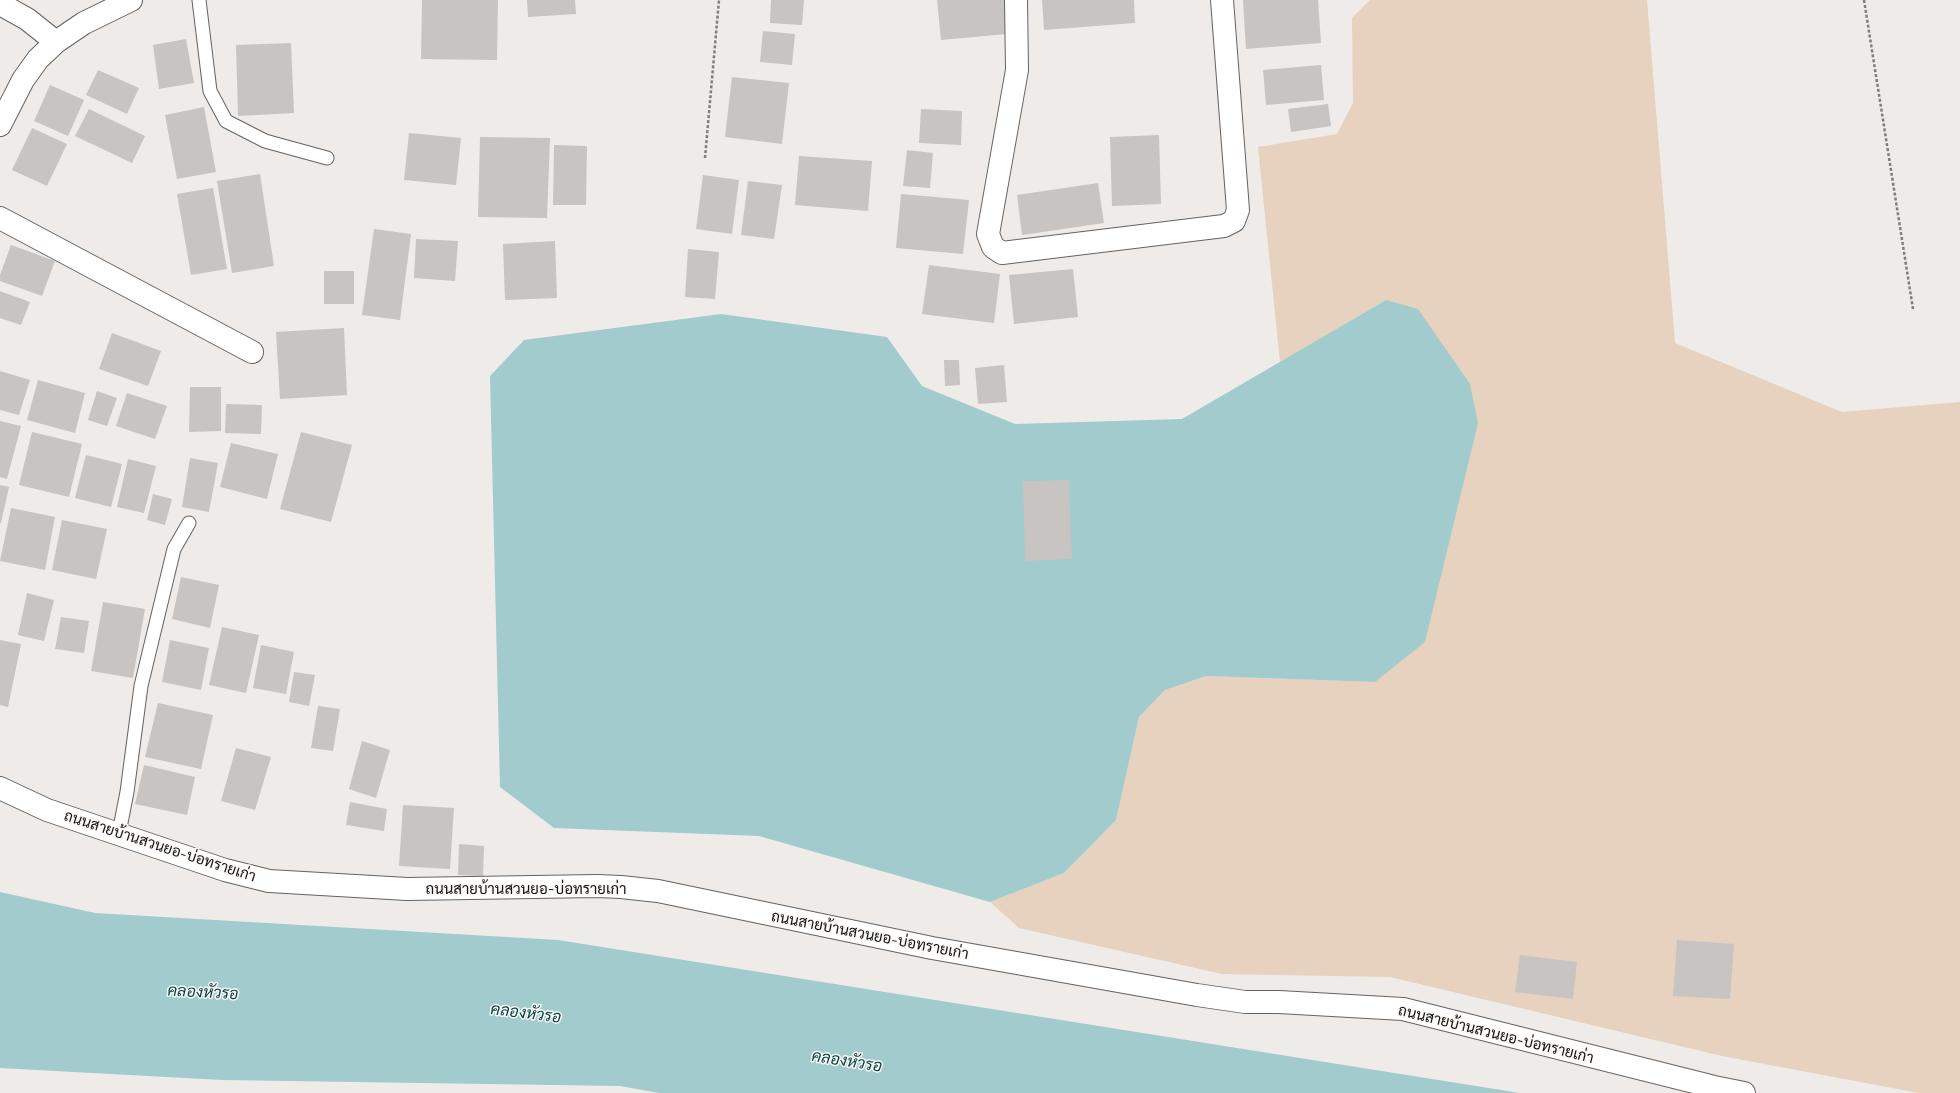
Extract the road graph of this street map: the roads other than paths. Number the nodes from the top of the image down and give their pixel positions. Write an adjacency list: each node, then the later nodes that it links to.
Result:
1 (131, 0): 6 (street)
2 (199, 0): 8 (lane)
3 (1016, 0): 4 (street)
4 (1222, 0)
5 (0, 4): 6 (street)
6 (56, 42): 7 (street)
7 (0, 126)
8 (327, 158)
9 (0, 218): 10 (street)
10 (252, 352)
11 (189, 523): 13 (lane)
12 (0, 788): 13 (street, ถนนสายบ้านสวนยอ-บ่อทรายเก่า)
13 (120, 833): 14 (street, ถนนสายบ้านสวนยอ-บ่อทรายเก่า)
14 (1744, 1093)

